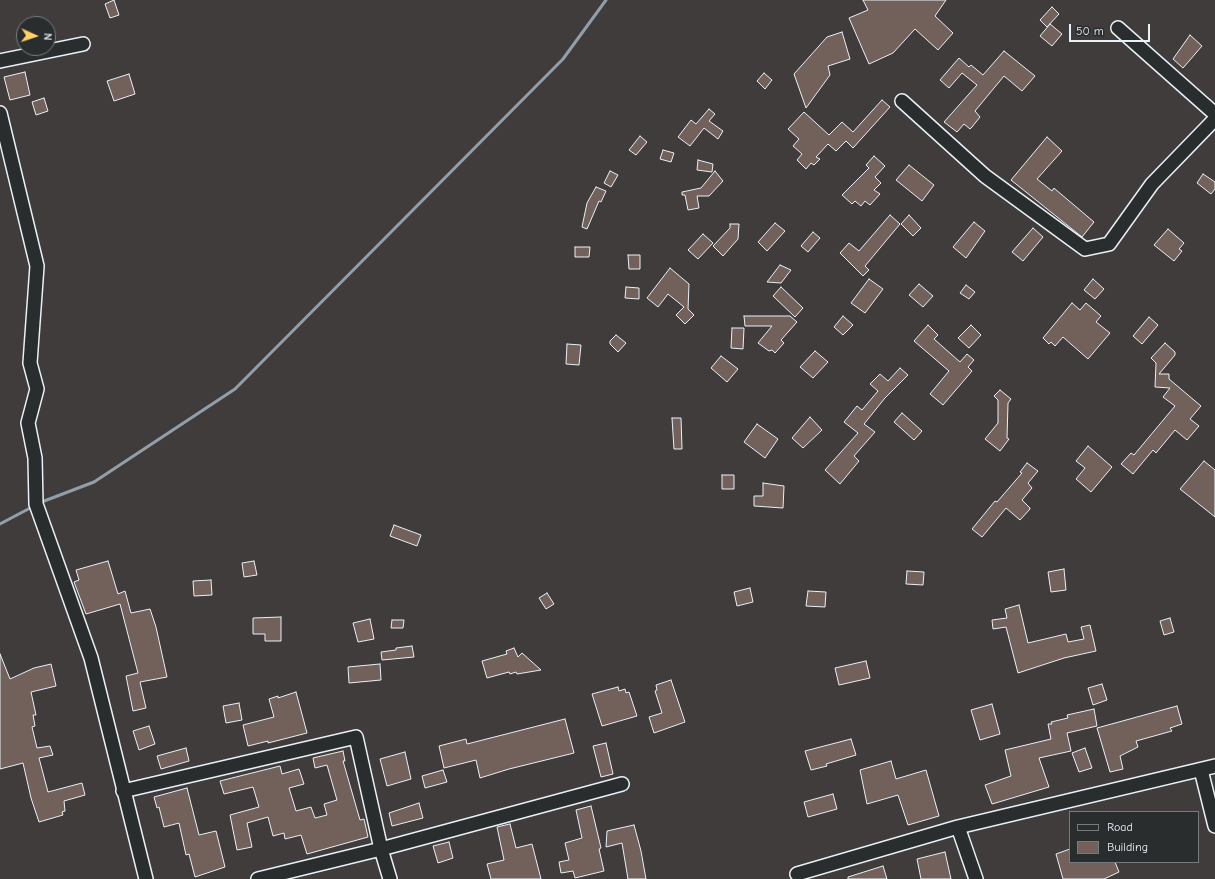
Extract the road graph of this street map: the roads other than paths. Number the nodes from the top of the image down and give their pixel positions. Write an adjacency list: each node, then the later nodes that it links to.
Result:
1 (1118, 28): 6 (street)
2 (83, 44): 3 (street)
3 (0, 61)
4 (902, 101): 7 (street)
5 (0, 113): 11 (street)
6 (1215, 114)
7 (1215, 119)
8 (1215, 766): 9 (street)
9 (1201, 770): 12 (street); 13 (street)
10 (622, 784): 14 (street)
11 (123, 791): 14 (street); 16 (street)
12 (1215, 826)
13 (958, 827): 15 (street); 19 (street)
14 (381, 849): 17 (street); 18 (street)
15 (797, 874)
16 (146, 879)
17 (258, 879)
18 (390, 879)
19 (976, 879)

